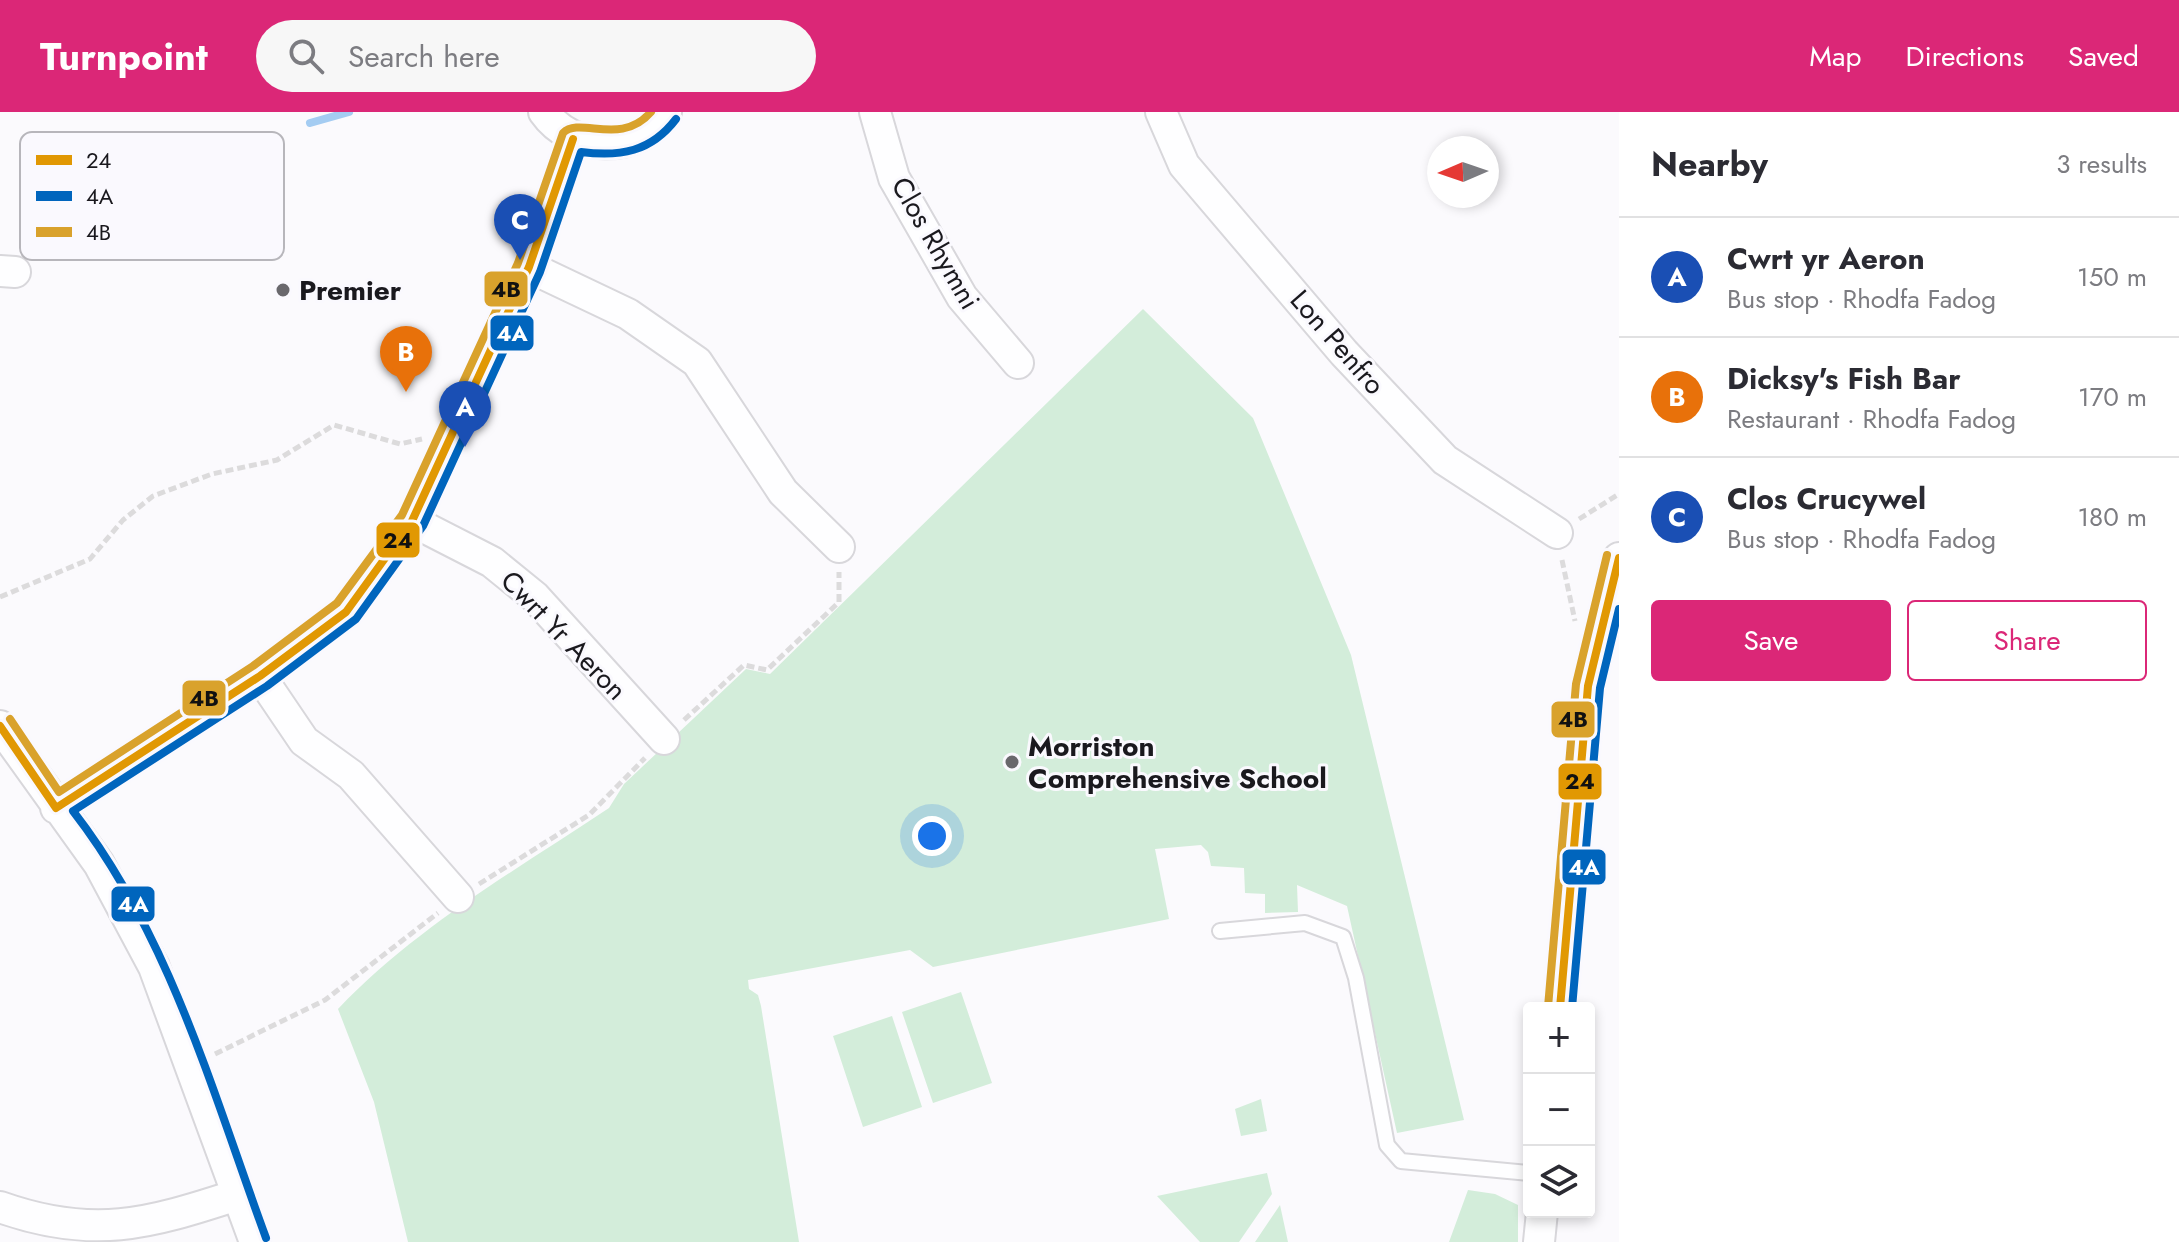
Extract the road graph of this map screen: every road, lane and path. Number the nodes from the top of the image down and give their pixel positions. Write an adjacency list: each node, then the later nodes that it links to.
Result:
1 (544, 112): 5 (street)
2 (666, 112): 5 (street)
3 (875, 112): 7 (street, Clos Rhymni)
4 (1161, 112): 11 (street, Lon Penfro)
5 (573, 139): 6 (street)
6 (529, 267): 8 (street); 12 (street)
7 (1018, 363)
8 (452, 433): 10 (street); 14 (path)
9 (1619, 494): 11 (path)
10 (412, 521): 16 (street); 18 (street, Cwrt Yr Aeron)
11 (1557, 533): 15 (path)
12 (839, 547): 18 (path)
13 (1619, 558): 22 (street)
14 (0, 597)
15 (1576, 625)
16 (260, 676): 19 (street); 20 (street)
17 (0, 726): 19 (street)
18 (664, 739): 20 (path)
19 (56, 808): 23 (street)
20 (458, 897): 23 (path)
21 (1220, 931): 24 (lane)
22 (1561, 1002)
23 (192, 1064): 25 (street)
24 (1523, 1172)
25 (237, 1195): 26 (street); 28 (street)
26 (0, 1207)
27 (1541, 1218): 29 (street)
28 (255, 1242)
29 (1539, 1242)

